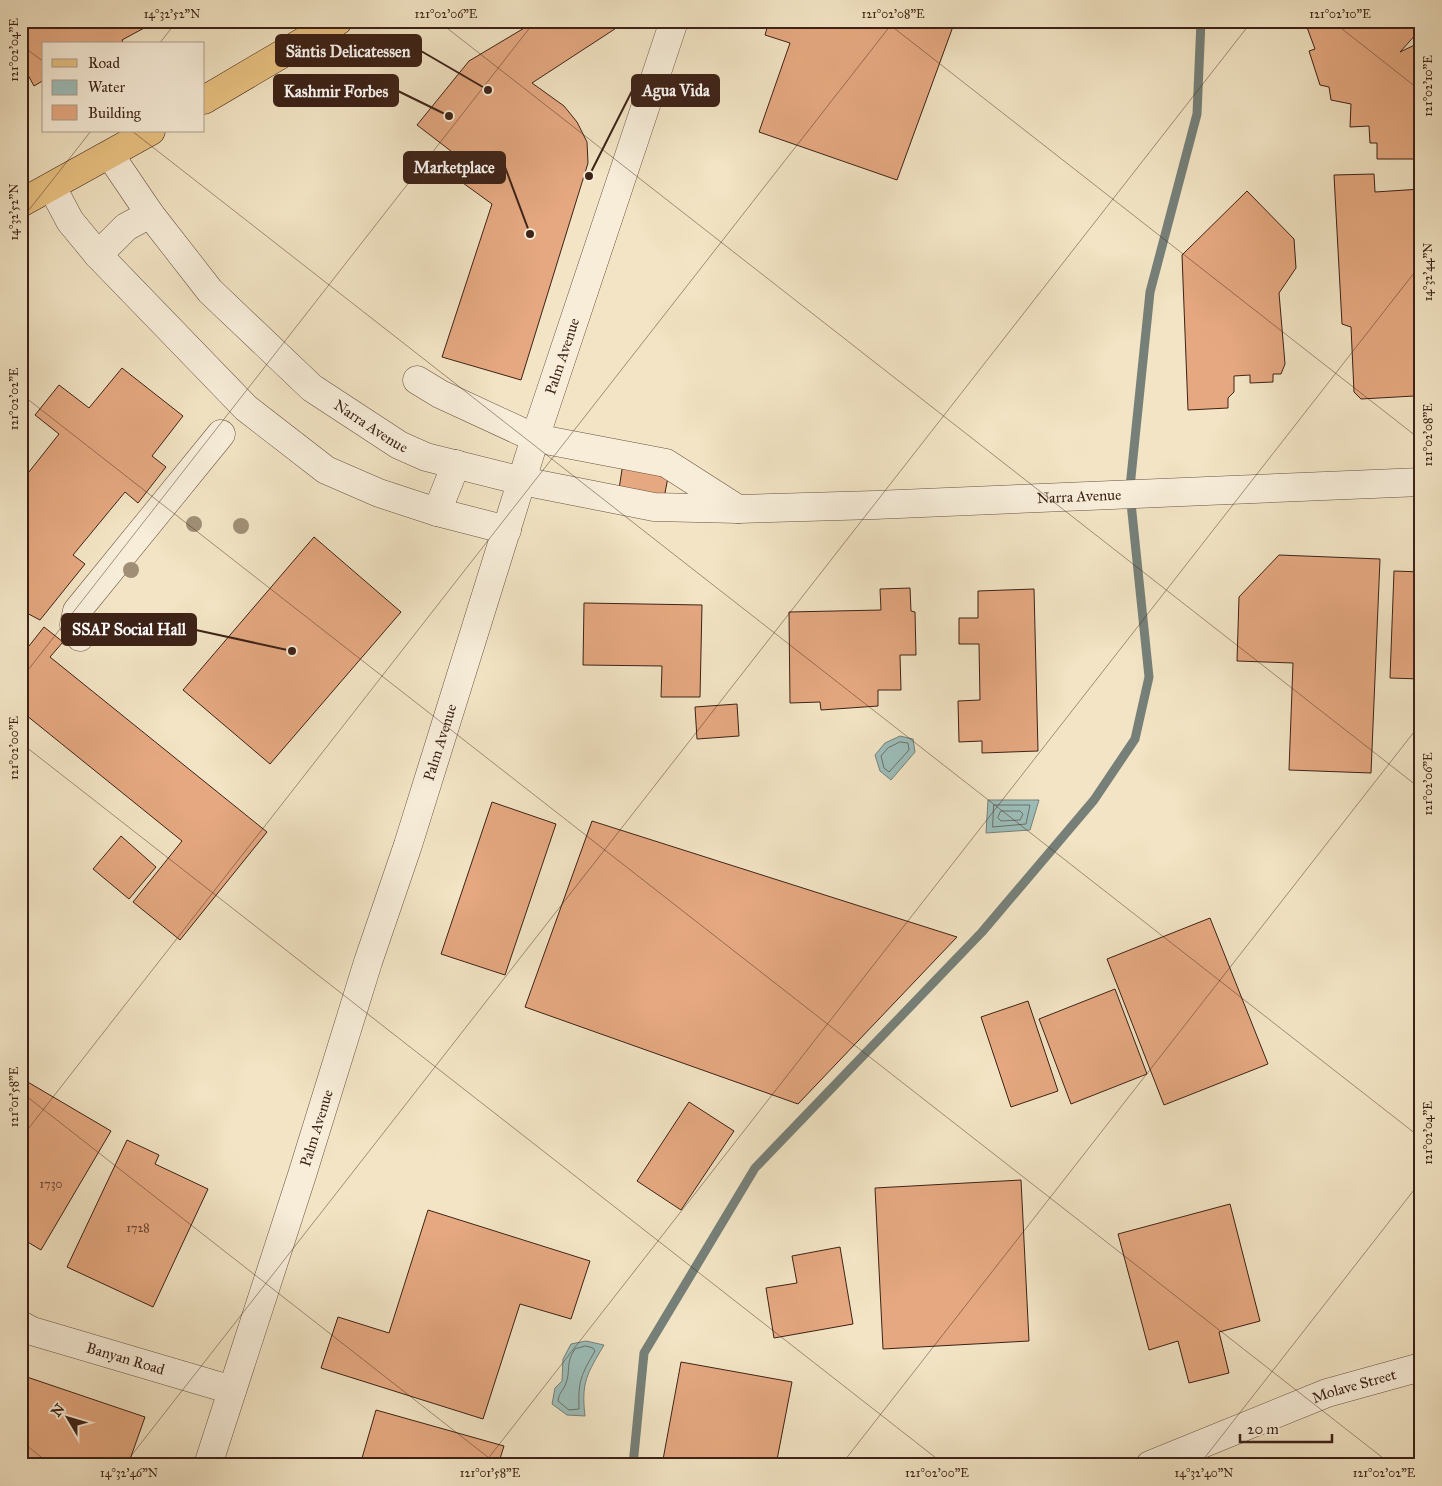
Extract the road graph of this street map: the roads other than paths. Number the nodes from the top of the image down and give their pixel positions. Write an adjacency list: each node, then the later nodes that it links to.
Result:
1 (338, 21): 3 (main road)
2 (674, 21): 12 (street, Palm Avenue)
3 (205, 99)
4 (149, 132): 5 (main road)
5 (110, 155): 6 (main road); 8 (street, Narra Avenue)
6 (52, 187): 7 (main road); 9 (street)
7 (21, 203)
8 (150, 214): 9 (street); 13 (street, Narra Avenue)
9 (98, 255): 17 (street)
10 (417, 380): 12 (street)
11 (221, 434): 19 (street)
12 (536, 438): 14 (street, Palm Avenue); 16 (street)
13 (456, 464): 14 (street, Narra Avenue); 17 (street)
14 (522, 481): 16 (street, Narra Avenue); 18 (street, Palm Avenue)
15 (1421, 482): 16 (street, Narra Avenue)
16 (738, 509)
17 (437, 512): 18 (street)
18 (506, 530): 22 (street, Palm Avenue)
19 (80, 637)
20 (21, 1325): 22 (street, Banyan Road)
21 (1421, 1367): 24 (street, Molave Street)
22 (232, 1390): 23 (street, Palm Avenue)
23 (208, 1465)
24 (1150, 1465)

